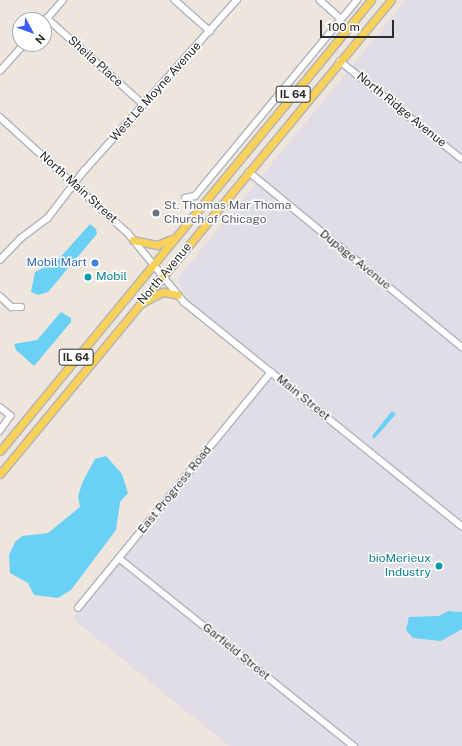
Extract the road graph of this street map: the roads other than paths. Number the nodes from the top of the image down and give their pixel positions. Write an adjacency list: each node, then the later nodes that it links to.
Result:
1 (63, 0): 8 (street)
2 (175, 0): 11 (street)
3 (238, 0): 11 (street, West Le Moyne Avenue)
4 (320, 0): 9 (street)
5 (357, 0): 9 (street)
6 (371, 0): 21 (main road, North Avenue / IL 64)
7 (391, 0): 13 (main road, North Avenue / IL 64)
8 (52, 13)
9 (341, 19): 20 (street)
10 (52, 25): 15 (street, Sheila Place)
11 (210, 31): 15 (street, West Le Moyne Avenue)
12 (17, 52): 14 (street)
13 (340, 61): 17 (street, North Ridge Avenue); 18 (main road, North Avenue / IL 64)
14 (0, 71)
15 (144, 105): 19 (street, West Le Moyne Avenue)
16 (0, 117): 19 (street, North Main Street)
17 (462, 159)
18 (249, 172): 25 (main road, North Avenue / IL 64); 30 (street, Dupage Avenue)
19 (74, 184): 22 (street, North Main Street); 23 (street, West Le Moyne Avenue)
20 (185, 198)
21 (172, 239): 22 (main road); 24 (main road, North Avenue / IL 64)
22 (133, 240): 24 (street, North Main Street)
23 (0, 260)
24 (152, 262): 25 (street, Main Street); 34 (main road, North Avenue / IL 64)
25 (163, 277): 26 (street, Main Street); 28 (main road, North Avenue / IL 64)
26 (178, 295): 28 (main road); 31 (street, Main Street)
27 (0, 296): 29 (street)
28 (138, 306): 35 (main road, North Avenue / IL 64)
29 (21, 308)
30 (462, 347)
31 (272, 372): 36 (street, Main Street); 37 (street, East Progress Road)
32 (0, 407): 33 (street)
33 (0, 431)
34 (0, 451)
35 (0, 474)
36 (462, 526)
37 (119, 558): 38 (street, East Progress Road); 39 (street, Garfield Street)
38 (78, 608)
39 (354, 746)

